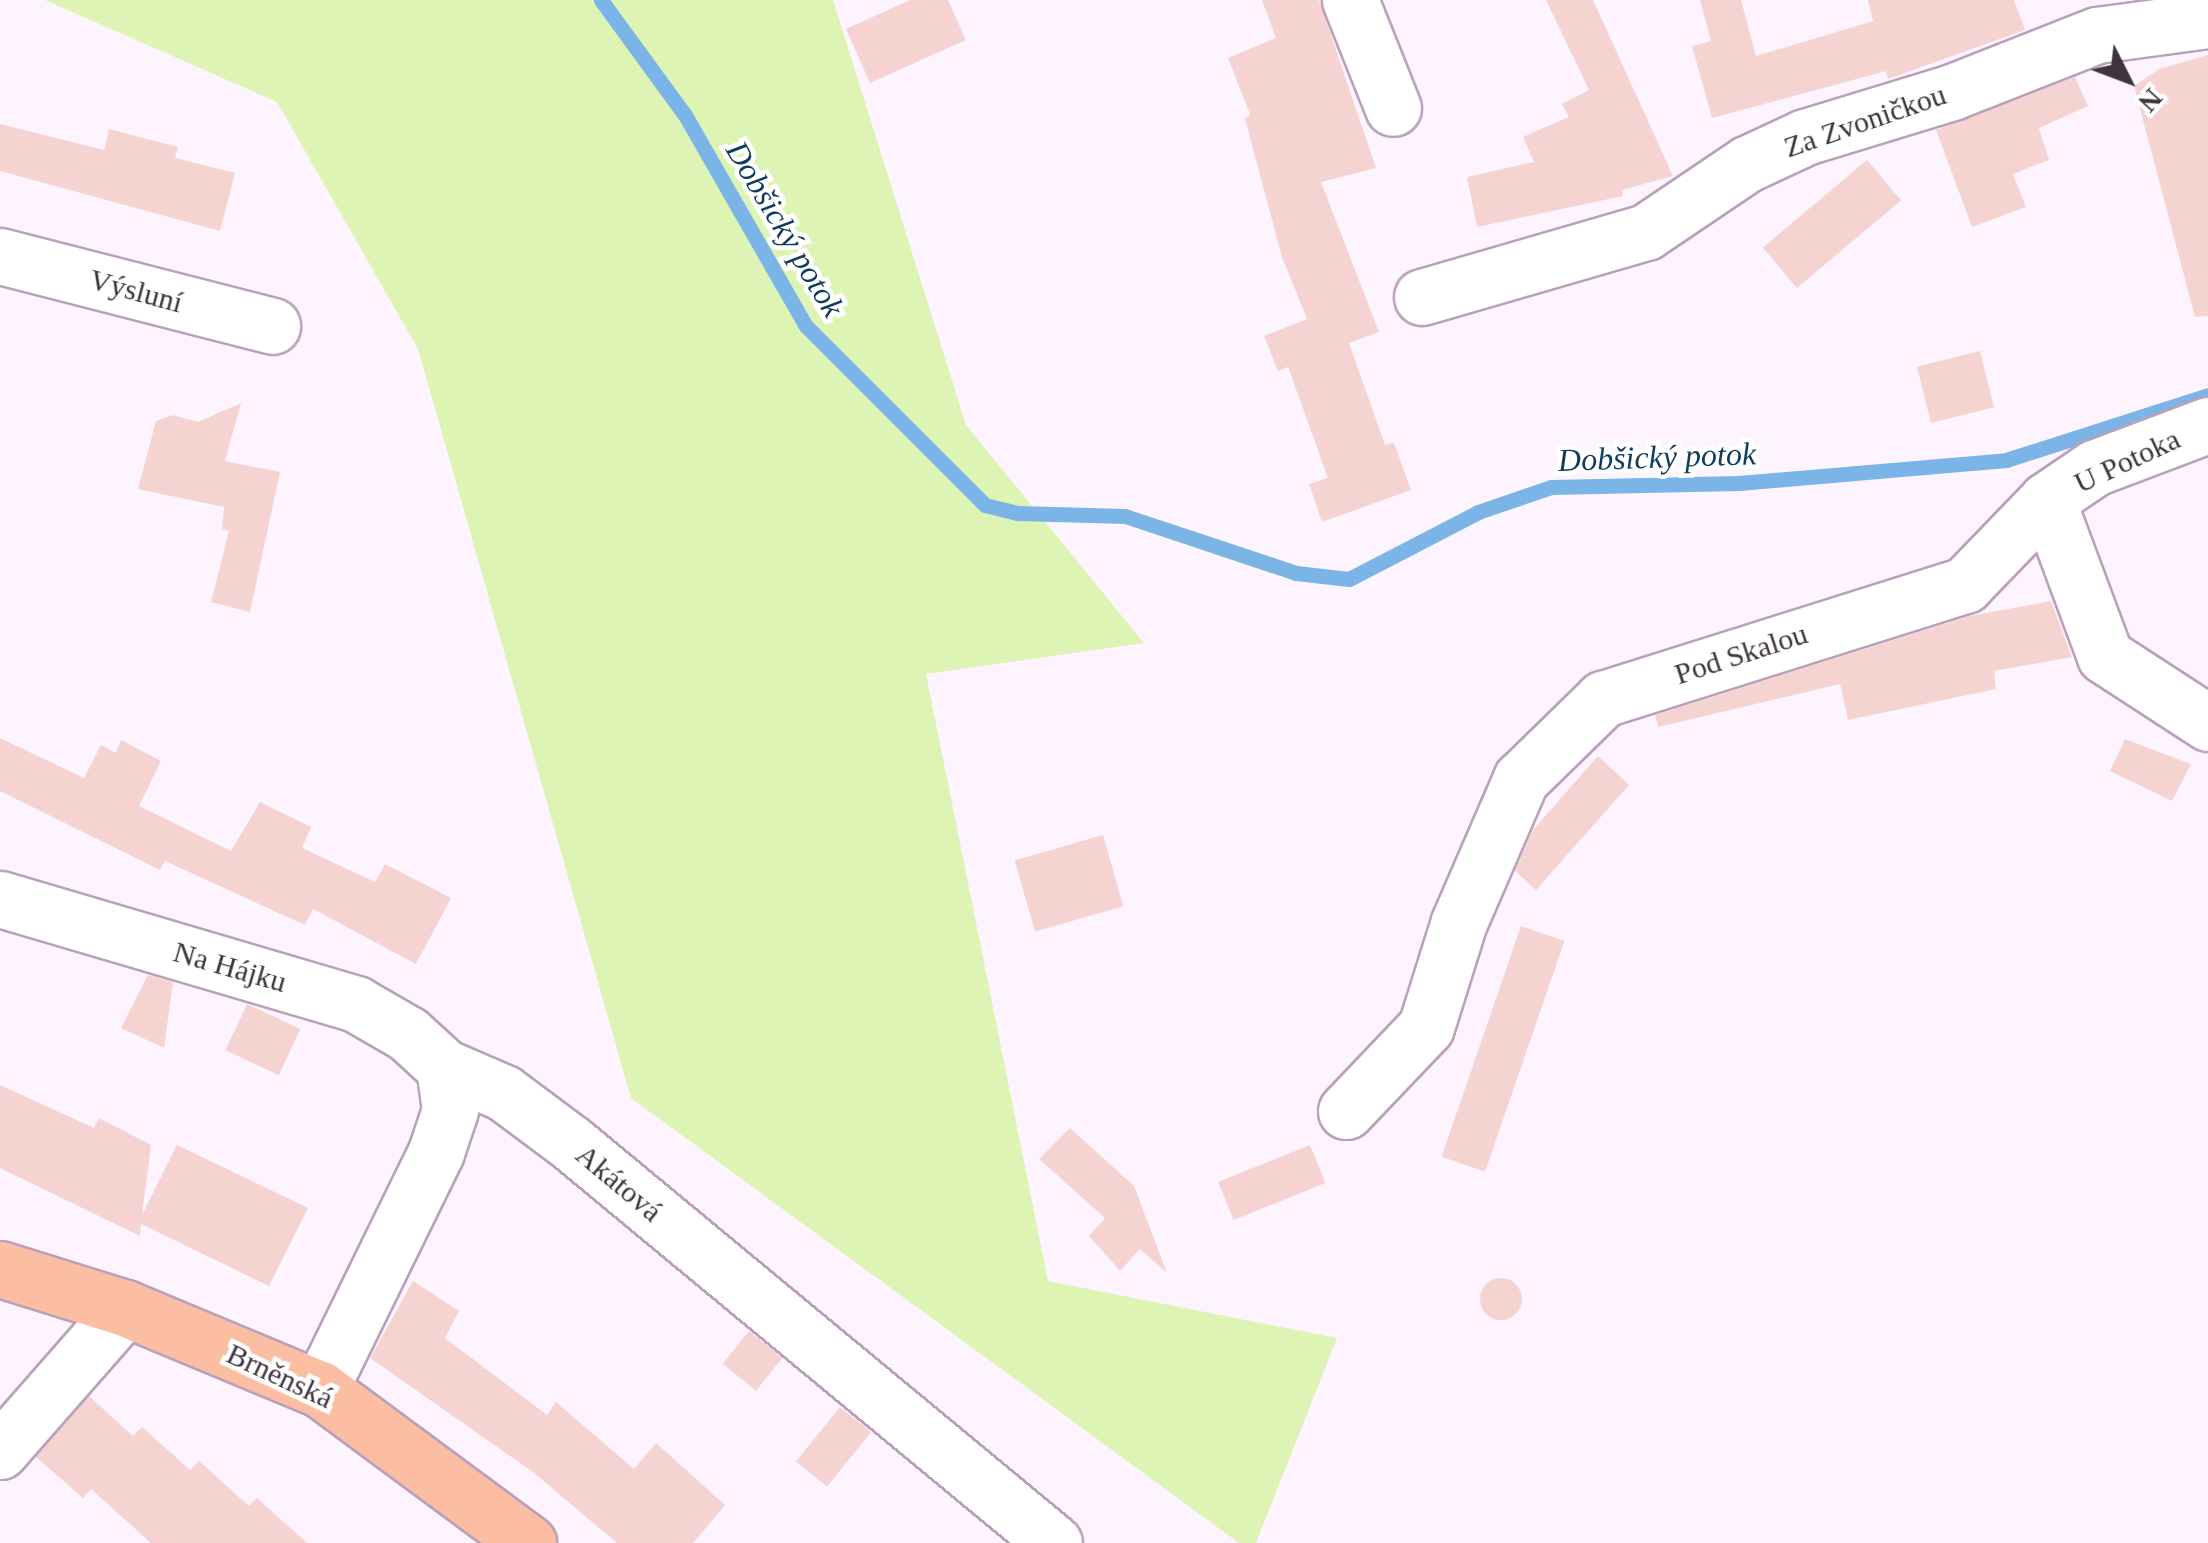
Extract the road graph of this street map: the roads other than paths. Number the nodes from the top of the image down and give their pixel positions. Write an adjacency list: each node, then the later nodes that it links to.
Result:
1 (1350, 0): 3 (street)
2 (2183, 14): 5 (street, Za Zvoničkou)
3 (1393, 108)
4 (0, 256): 6 (street, Výsluní)
5 (1422, 296)
6 (272, 326)
7 (2208, 424): 8 (street, U Potoka)
8 (2047, 500): 9 (street); 12 (street, Pod Skalou)
9 (2208, 722)
10 (0, 899): 11 (street, Na Hájku)
11 (444, 1066): 15 (street); 18 (street, Akátová)
12 (1346, 1112)
13 (0, 1269): 14 (main road, Brněnská)
14 (125, 1308): 15 (main road, Brněnská); 16 (street)
15 (320, 1389): 17 (main road, Brněnská)
16 (0, 1451)
17 (528, 1543)
18 (1054, 1543)

